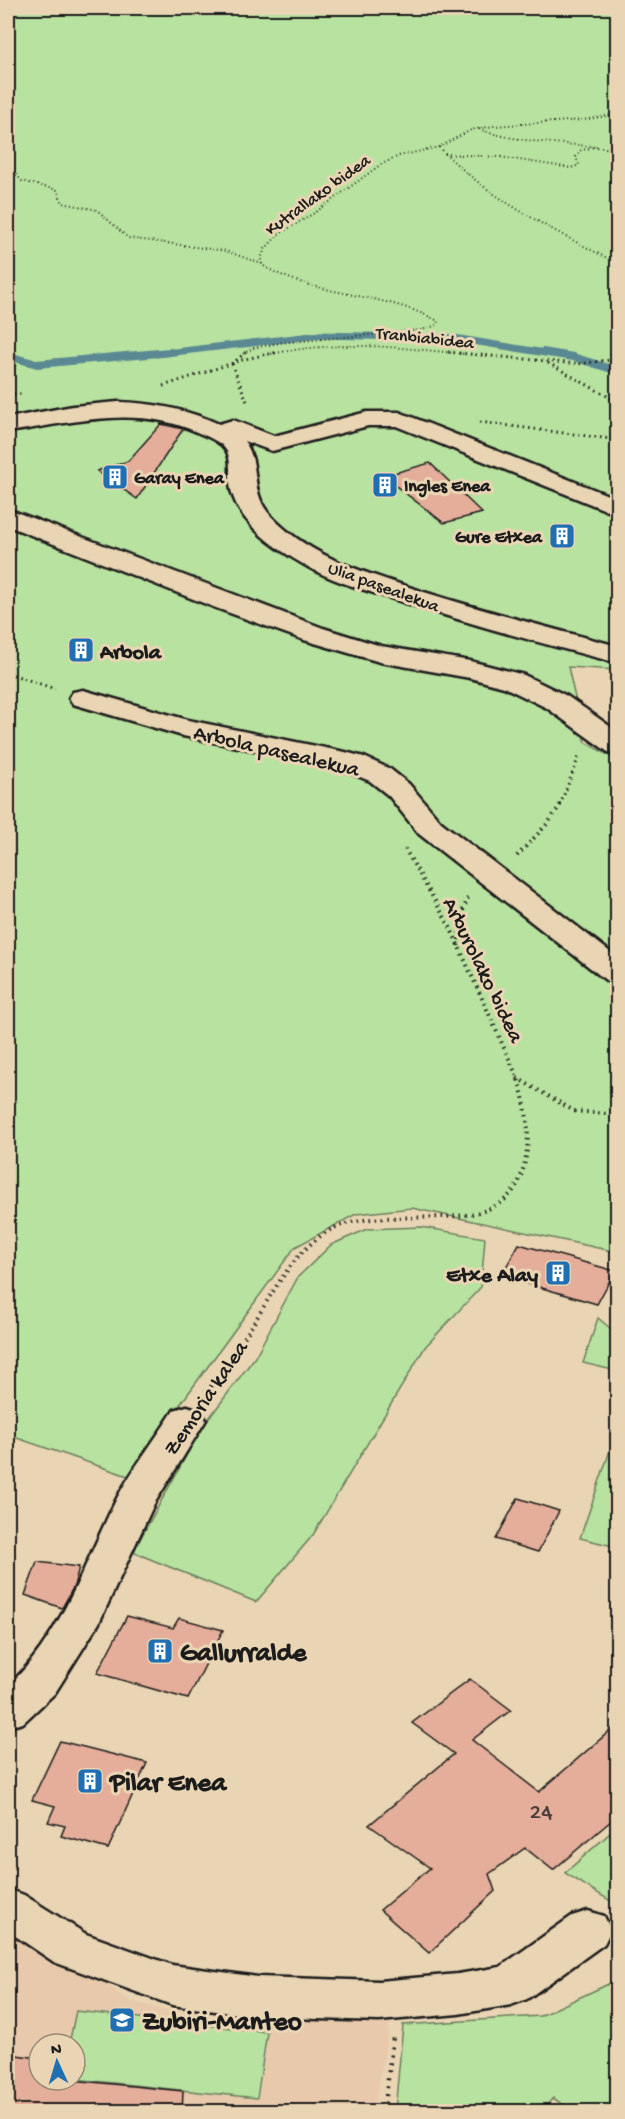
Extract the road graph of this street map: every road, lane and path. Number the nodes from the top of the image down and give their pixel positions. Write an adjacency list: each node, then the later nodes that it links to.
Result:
1 (618, 114): 2 (path, Kutrallako bidea)
2 (478, 129): 3 (path); 4 (path, Kutrallako bidea)
3 (597, 146): 5 (path); 6 (path)
4 (439, 147): 6 (path); 9 (path, Kutrallako bidea)
5 (618, 150)
6 (445, 153): 8 (path)
7 (8, 166): 9 (path)
8 (618, 264)
9 (262, 265): 12 (path, Kutrallako bidea)
10 (618, 359): 11 (path, Tranbiabidea)
11 (545, 362): 12 (path, Tranbiabidea); 13 (path)
12 (232, 364): 16 (path)
13 (618, 402)
14 (470, 421): 17 (path)
15 (8, 425): 16 (street, Ulia pasealekua)
16 (226, 429): 18 (street); 20 (street, Ulia pasealekua)
17 (618, 440)
18 (618, 508)
19 (8, 517): 24 (street)
20 (618, 655)
21 (8, 674): 22 (path)
22 (83, 698): 29 (street, Arbola pasealekua)
23 (585, 746): 26 (path)
24 (618, 746)
25 (399, 839): 28 (path, Arburolako bidea)
26 (514, 859)
27 (462, 913): 28 (path)
28 (458, 948): 30 (path, Arburolako bidea)
29 (618, 974)
30 (516, 1078): 31 (path); 32 (path, Arburolako bidea)
31 (618, 1114)
32 (492, 1210): 33 (path, Zemoria kalea)
33 (187, 1420): 34 (street, Zemoria kalea)
34 (8, 1711)
35 (8, 1908): 36 (street)
36 (588, 1930)
37 (394, 2025): 38 (path)
38 (384, 2112)

